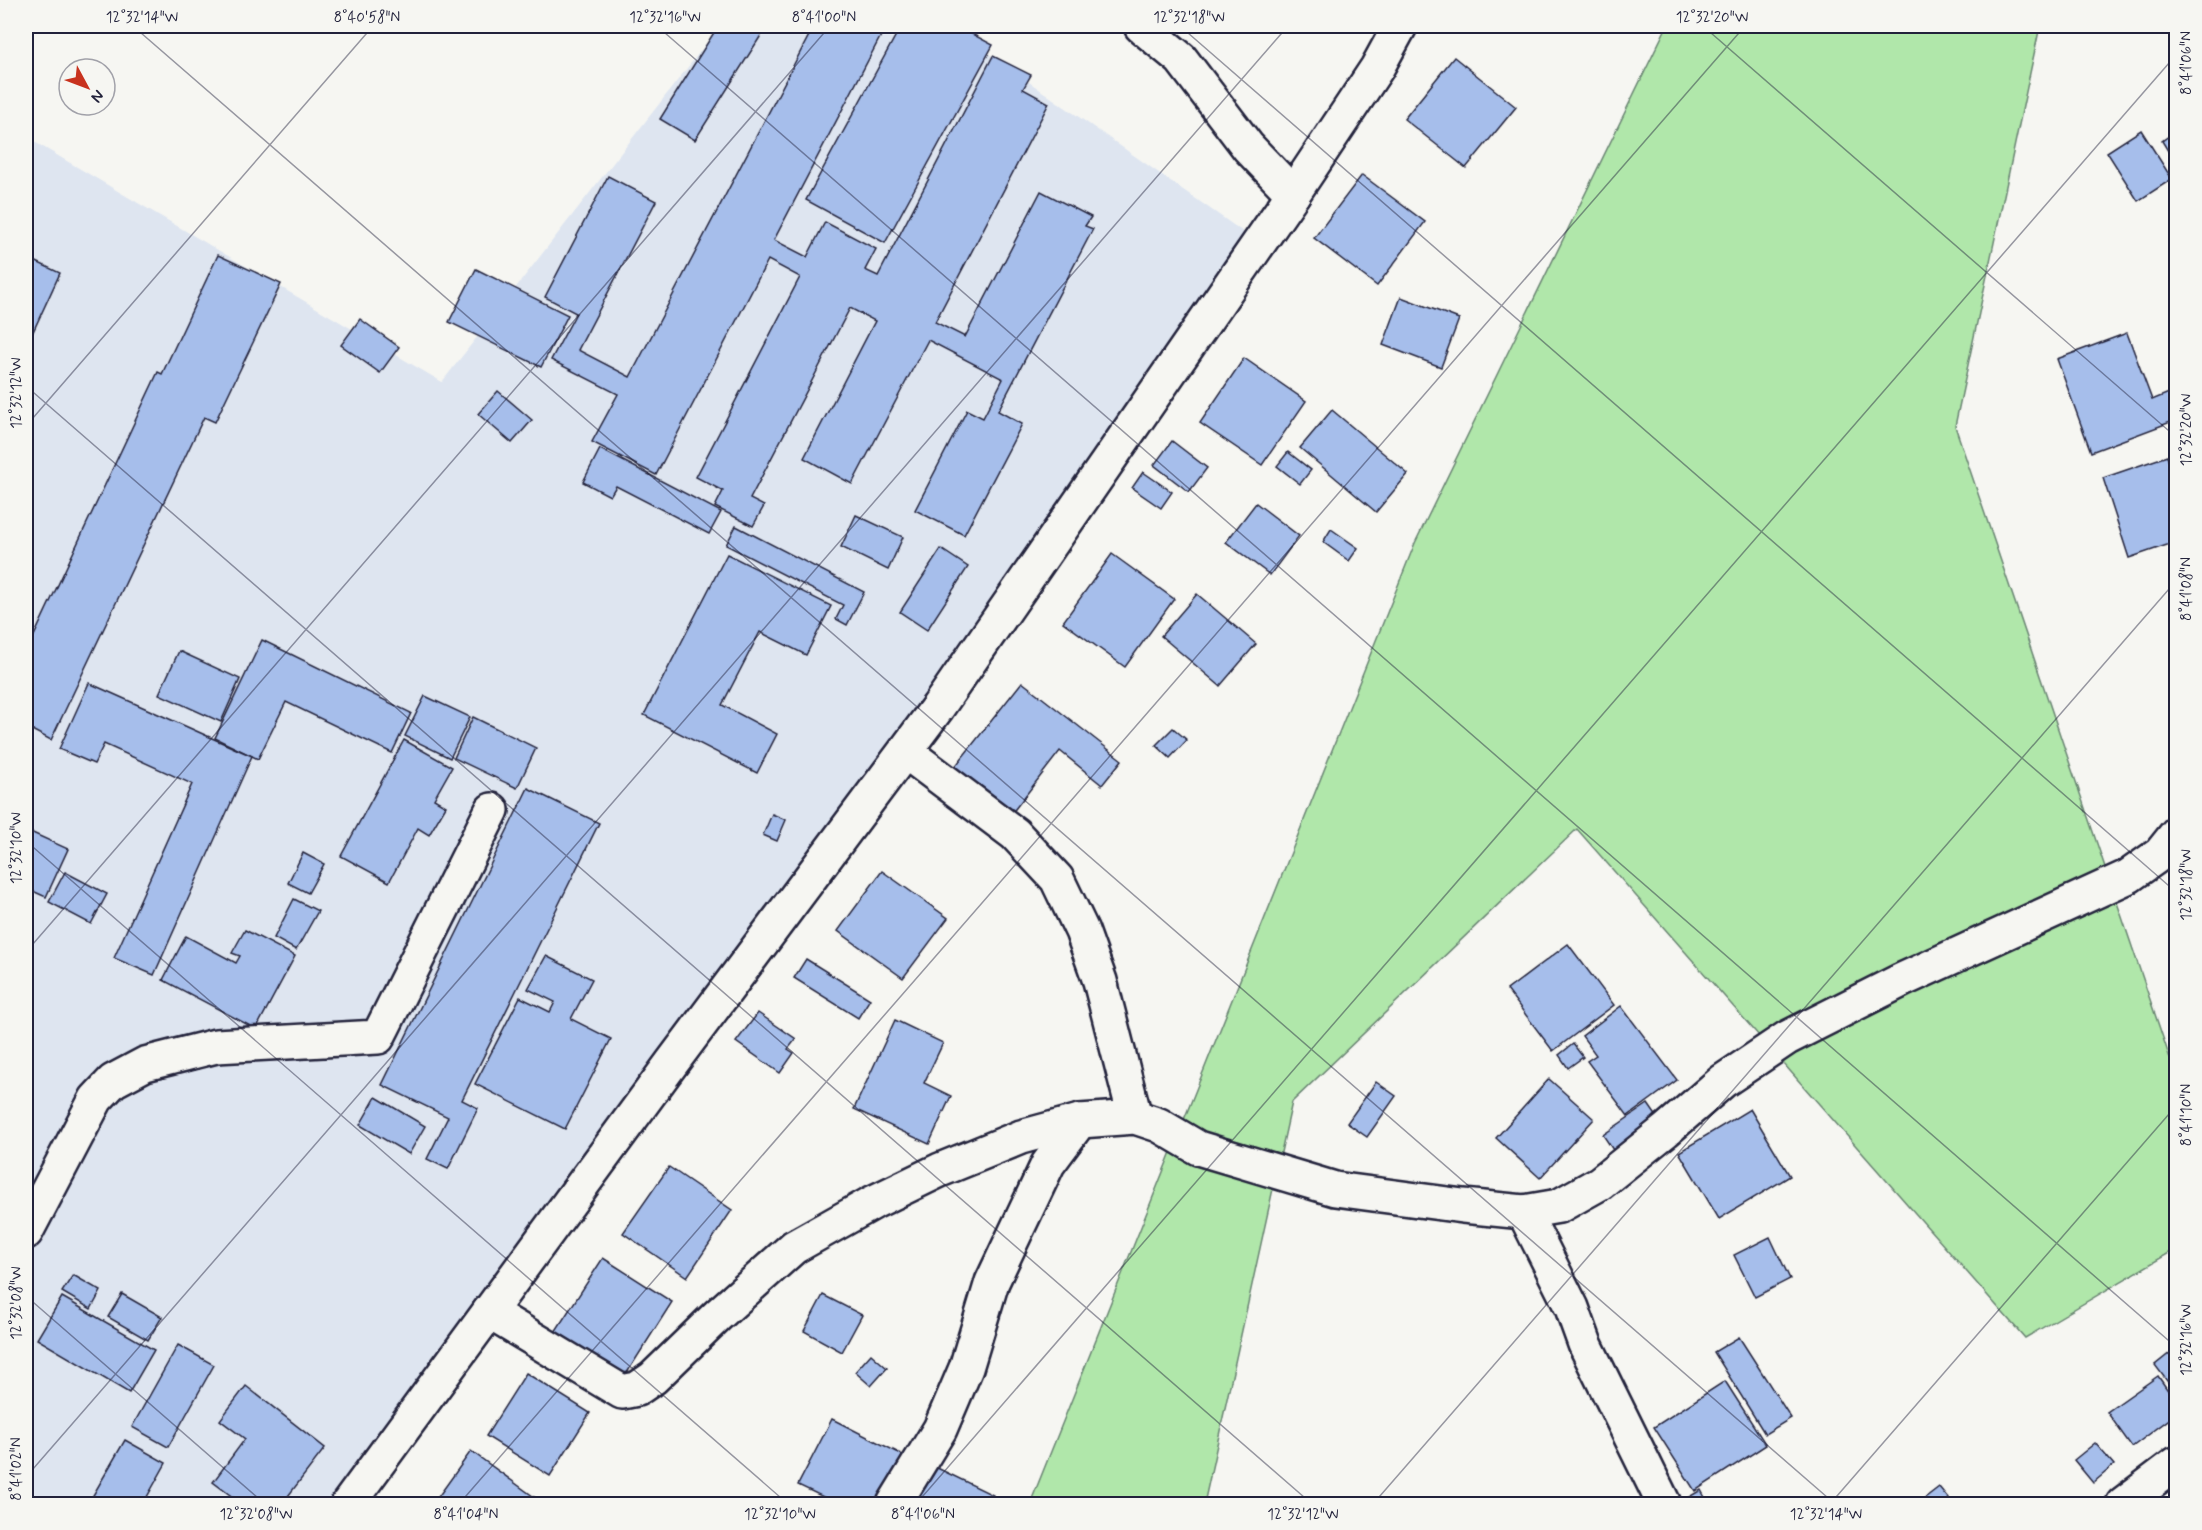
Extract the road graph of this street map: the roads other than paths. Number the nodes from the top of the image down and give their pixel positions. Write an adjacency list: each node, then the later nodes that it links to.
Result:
1 (1141, 26): 3 (street)
2 (1400, 26): 3 (street)
3 (1293, 194): 4 (street)
4 (906, 752): 7 (street); 11 (street)
5 (492, 810): 10 (street)
6 (2176, 834): 9 (street)
7 (1136, 1117): 8 (street); 9 (street)
8 (1080, 1121): 11 (street); 14 (street)
9 (1524, 1212): 15 (street)
10 (26, 1232)
11 (489, 1312): 13 (street)
12 (2176, 1464): 16 (street)
13 (348, 1504)
14 (894, 1504)
15 (1664, 1504)
16 (2123, 1504)

